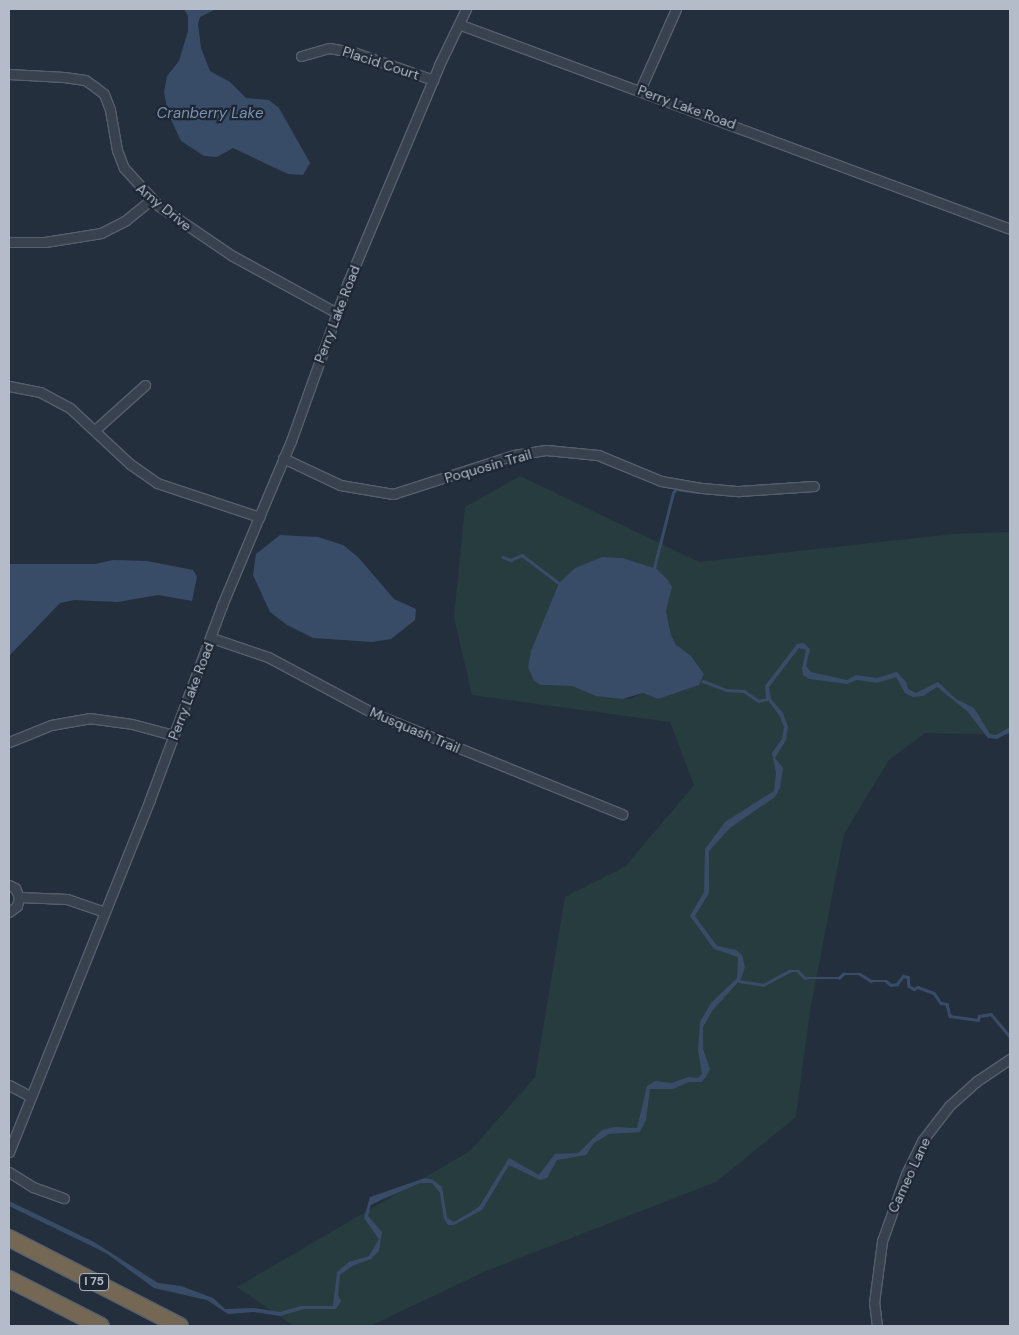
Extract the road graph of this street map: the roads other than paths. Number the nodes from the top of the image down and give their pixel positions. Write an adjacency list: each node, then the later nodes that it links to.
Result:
1 (466, 9): 3 (street)
2 (676, 9): 7 (street)
3 (461, 25): 6 (street, Perry Lake Road); 7 (street, Perry Lake Road)
4 (301, 56): 6 (street, Placid Court)
5 (9, 74): 8 (street, Amy Drive)
6 (433, 80): 11 (street, Perry Lake Road)
7 (640, 90): 9 (street, Perry Lake Road)
8 (152, 199): 10 (street); 11 (street, Amy Drive)
9 (1010, 228)
10 (9, 242)
11 (337, 314): 15 (street, Perry Lake Road)
12 (9, 386): 14 (street)
13 (145, 386): 14 (street)
14 (96, 429): 17 (street)
15 (284, 458): 16 (street, Poquosin Trail); 17 (street, Perry Lake Road)
16 (814, 486)
17 (260, 517): 18 (street, Perry Lake Road)
18 (212, 638): 19 (street, Perry Lake Road); 21 (street, Musquash Trail)
19 (173, 735): 20 (street); 25 (street, Perry Lake Road)
20 (9, 742)
21 (622, 814)
22 (9, 885): 23 (street)
23 (19, 897): 24 (street); 25 (street)
24 (9, 912)
25 (104, 912): 28 (street, Perry Lake Road)
26 (1010, 1058): 36 (street, Cameo Lane)
27 (9, 1085): 28 (street)
28 (30, 1096): 29 (street, Perry Lake Road)
29 (9, 1152)
30 (9, 1172): 31 (street)
31 (64, 1198)
32 (9, 1238): 35 (highway, I 75)
33 (9, 1279): 34 (highway)
34 (101, 1326)
35 (180, 1326)
36 (876, 1326)

